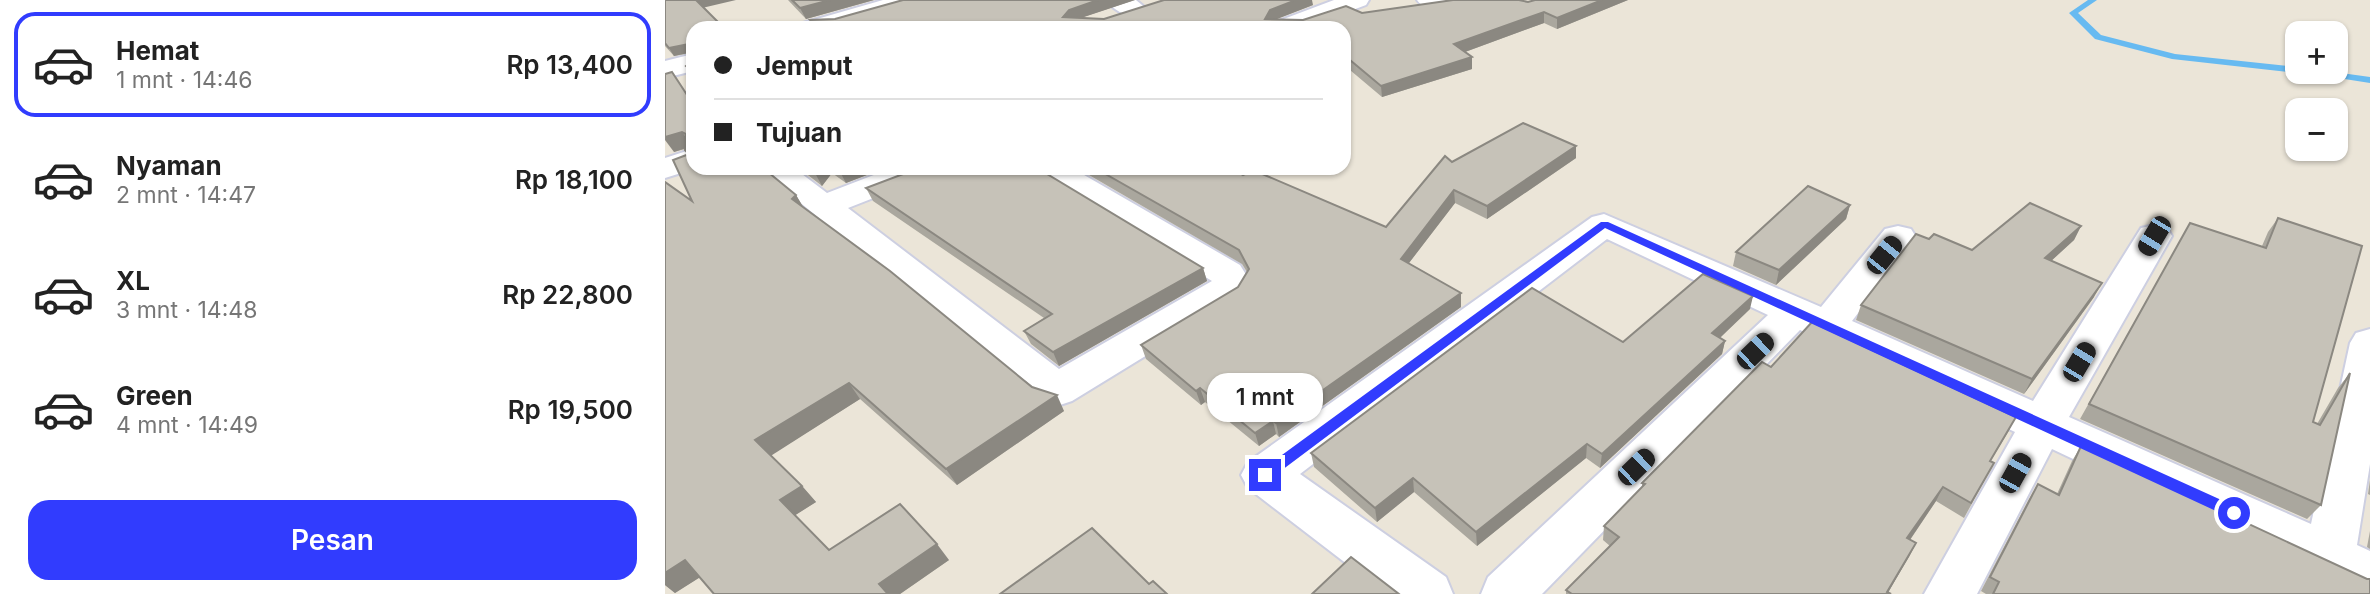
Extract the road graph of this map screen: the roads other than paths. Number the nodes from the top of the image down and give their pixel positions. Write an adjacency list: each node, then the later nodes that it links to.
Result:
1 (910, 0): 6 (street)
2 (1357, 0): 8 (street)
3 (1429, 0): 4 (street)
4 (1455, 0)
5 (1137, 4): 7 (street)
6 (836, 21)
7 (1103, 21)
8 (1301, 21)
9 (686, 64): 10 (street)
10 (665, 70)
11 (686, 161): 12 (street)
12 (665, 168)
13 (783, 175): 16 (street)
14 (903, 175): 16 (street)
15 (1061, 175): 16 (street)
16 (823, 206)
17 (2154, 236): 21 (street)
18 (1898, 237): 19 (street)
19 (1811, 319): 21 (street); 24 (street); 25 (street)
20 (2370, 343): 22 (street)
21 (2042, 425): 22 (street); 26 (street)
22 (2329, 556): 23 (street)
23 (2370, 575)
24 (1427, 594)
25 (1507, 594)
26 (1949, 594)

